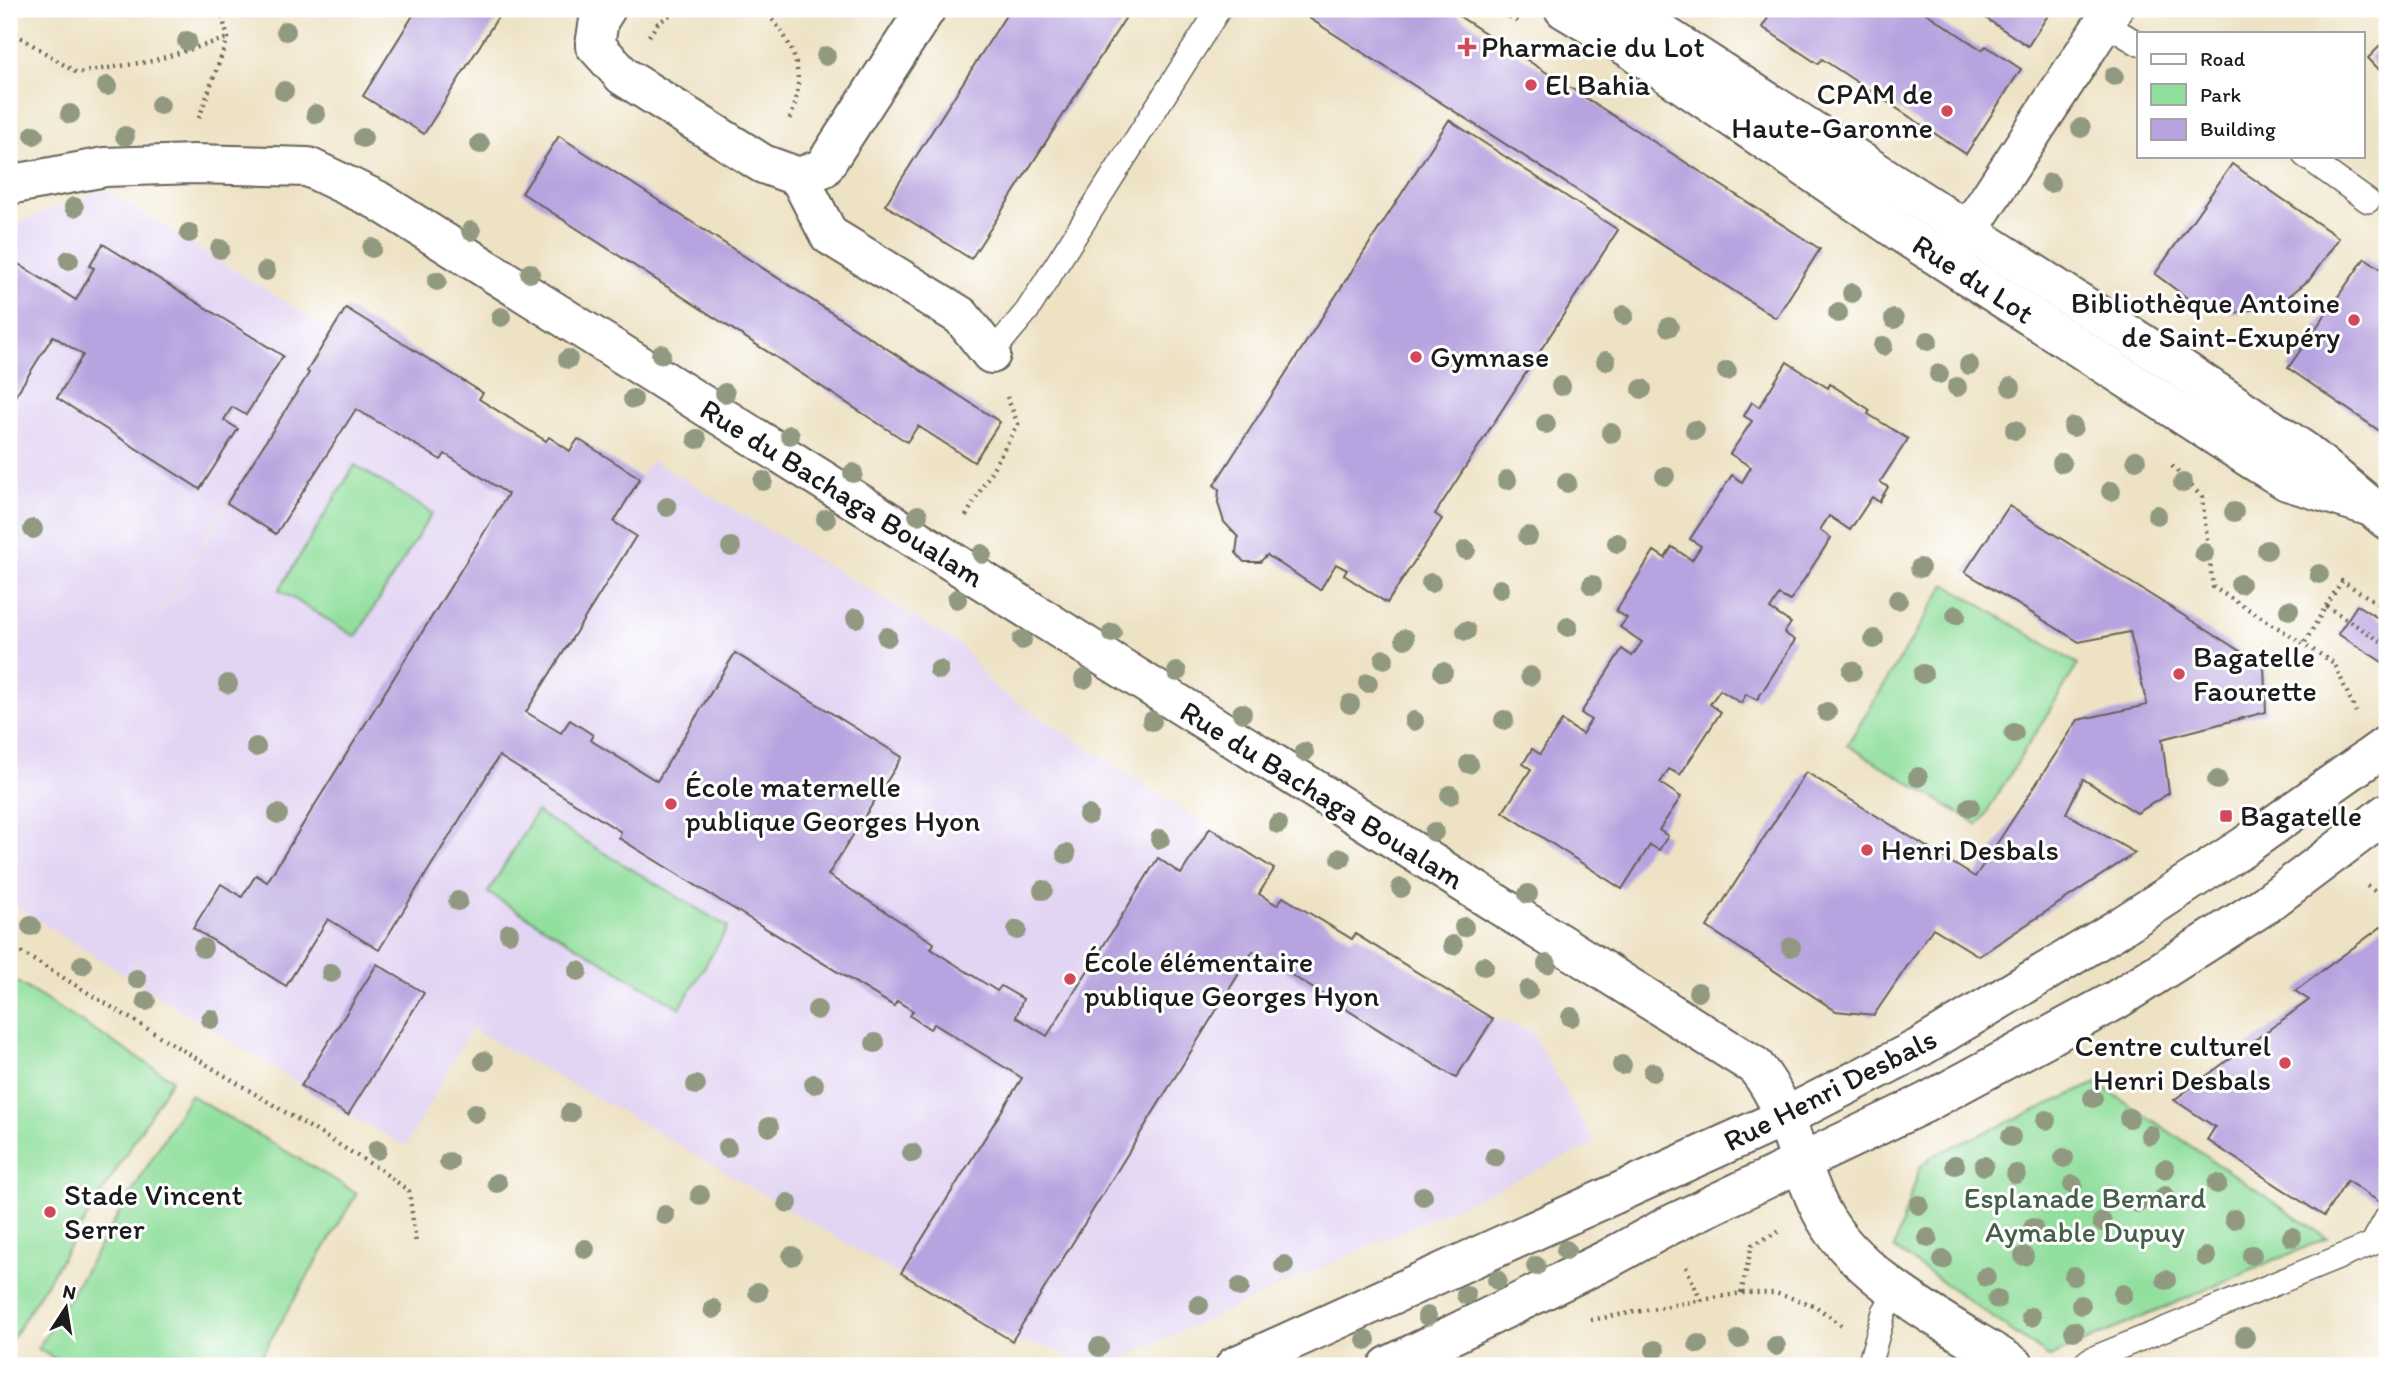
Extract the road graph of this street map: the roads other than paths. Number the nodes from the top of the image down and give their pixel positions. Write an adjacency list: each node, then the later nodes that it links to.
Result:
1 (606, 9): 9 (street)
2 (926, 9): 9 (street)
3 (1219, 9): 14 (lane)
4 (1564, 9): 6 (street, Rue du Lot)
5 (2109, 16): 7 (lane); 12 (street)
6 (1640, 23): 12 (street, Rue du Lot); 13 (street, Rue du Lot)
7 (2137, 42)
8 (2308, 158): 11 (lane)
9 (799, 177): 14 (street)
10 (9, 185): 18 (street, Rue du Bachaga Boualam)
11 (2368, 201)
12 (1969, 229): 13 (street); 15 (street, Rue du Lot)
13 (1947, 263): 15 (street, Rue du Lot)
14 (990, 354)
15 (2376, 513)
16 (2375, 735): 18 (street, Rue Henri Desbals)
17 (2387, 813): 18 (street, Rue Henri Desbals)
18 (1792, 1140): 20 (street, Rue du Bachaga Boualam); 22 (street, Rue Henri Desbals); 23 (street, Rue Henri Desbals)
19 (2387, 1217): 25 (lane)
20 (1898, 1290): 21 (lane); 24 (street, Rue du Bachaga Boualam)
21 (1872, 1358)
22 (1234, 1366)
23 (1388, 1366)
24 (2015, 1366)
25 (2082, 1366)

